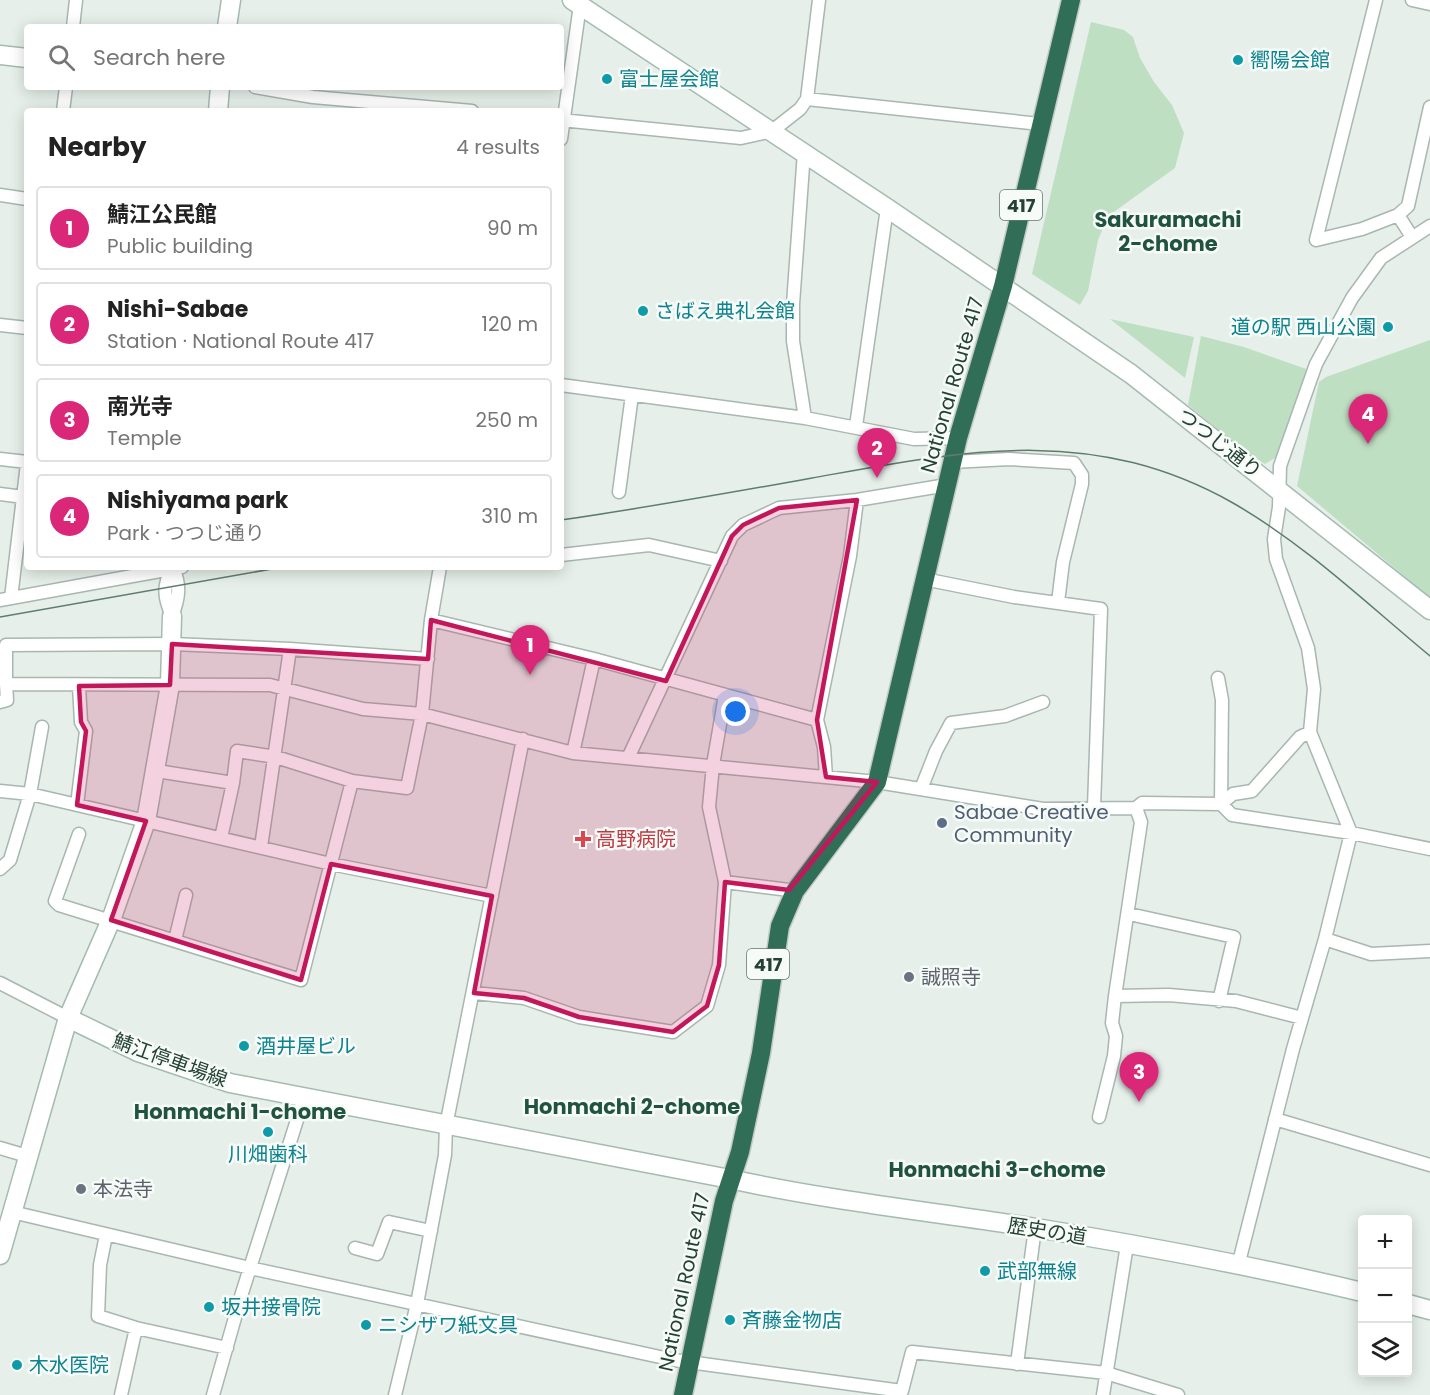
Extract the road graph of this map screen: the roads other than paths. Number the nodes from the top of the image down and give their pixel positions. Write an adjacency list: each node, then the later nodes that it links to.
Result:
1 (76, 0): 9 (street)
2 (231, 0): 10 (street)
3 (819, 0): 16 (street)
4 (1071, 0): 23 (highway, National Route 417 / 417)
5 (1376, 0): 29 (street)
6 (1412, 0): 8 (street)
7 (576, 3): 21 (street); 24 (street, つつじ通り)
8 (1430, 4)
9 (73, 24)
10 (227, 24)
11 (0, 55): 12 (street)
12 (24, 58)
13 (66, 90): 18 (street)
14 (220, 90): 19 (street)
15 (272, 90): 20 (street)
16 (807, 99): 23 (street); 24 (street)
17 (1430, 107): 29 (street)
18 (63, 108)
19 (218, 108)
20 (437, 108)
21 (563, 108)
22 (564, 120): 24 (street)
23 (1040, 124): 32 (highway, National Route 417 / 417)
24 (772, 131): 25 (street, つつじ通り)
25 (804, 152): 28 (street, つつじ通り); 37 (street)
26 (0, 195): 27 (street)
27 (24, 199)
28 (887, 208): 32 (street, つつじ通り); 38 (street)
29 (1398, 215): 31 (street)
30 (1430, 226): 31 (street)
31 (1412, 237): 45 (street)
32 (1003, 286): 39 (highway, National Route 417 / 417); 45 (street, つつじ通り)
33 (0, 325): 34 (street)
34 (24, 328)
35 (564, 385): 36 (street)
36 (632, 395): 37 (street); 46 (street)
37 (805, 418): 38 (street)
38 (856, 426): 39 (street)
39 (958, 438): 41 (highway, National Route 417 / 417)
40 (0, 459): 42 (street)
41 (952, 462): 43 (highway, National Route 417 / 417); 57 (street)
42 (24, 463)
43 (947, 485): 49 (street); 55 (highway, National Route 417 / 417)
44 (24, 488): 48 (street)
45 (1278, 489): 58 (street, つつじ通り); 77 (street)
46 (619, 492)
47 (0, 494): 48 (street)
48 (23, 497): 56 (street)
49 (857, 500): 51 (street); 75 (street)
50 (564, 555): 51 (street)
51 (721, 561): 66 (street)
52 (157, 570): 56 (street)
53 (174, 570): 59 (street)
54 (439, 570): 60 (street)
55 (924, 579): 57 (street); 86 (highway, National Route 417 / 417)
56 (5, 599)
57 (1058, 602): 93 (street)
58 (1430, 610)
59 (172, 616): 61 (street)
60 (431, 620): 63 (street); 64 (street)
61 (172, 644): 62 (street); 67 (street); 68 (street)
62 (290, 649): 63 (street); 70 (street)
63 (428, 659): 74 (street)
64 (594, 659): 66 (street); 79 (street)
65 (1218, 678): 91 (street)
66 (666, 681): 71 (street); 81 (street)
67 (6, 684): 69 (street); 72 (street)
68 (170, 685): 69 (street); 70 (street); 83 (street)
69 (79, 686): 92 (street)
70 (286, 688): 74 (street); 80 (street)
71 (725, 695): 75 (street); 82 (street)
72 (0, 702)
73 (1043, 702): 88 (street)
74 (422, 714): 78 (street); 85 (street)
75 (817, 720): 84 (street)
76 (42, 728): 90 (street)
77 (1310, 732): 91 (street); 96 (street)
78 (523, 739): 79 (street); 106 (street)
79 (573, 753): 81 (street)
80 (276, 757): 85 (street); 87 (street); 99 (street)
81 (628, 758): 82 (street)
82 (712, 765): 84 (street); 103 (street)
83 (157, 771): 87 (street); 95 (street)
84 (826, 777): 86 (street)
85 (352, 781): 101 (street)
86 (877, 782): 88 (street); 104 (highway, National Route 417 / 417); 125 (highway, National Route 417 / 417)
87 (232, 783): 98 (street)
88 (921, 789): 93 (street)
89 (0, 791): 90 (street)
90 (30, 794): 92 (street); 102 (street)
91 (1221, 804): 94 (street); 96 (street)
92 (77, 806): 95 (street)
93 (1094, 807): 94 (street)
94 (1136, 808): 107 (street)
95 (146, 822): 98 (street); 108 (street)
96 (1351, 833): 100 (street); 109 (street)
97 (79, 834): 108 (street)
98 (221, 838): 99 (street)
99 (261, 847): 101 (street)
100 (1430, 849)
101 (331, 864): 106 (street); 110 (street)
102 (0, 869)
103 (725, 882): 104 (street); 113 (street)
104 (789, 890): 125 (highway, National Route 417 / 417)
105 (186, 896): 110 (street)
106 (492, 896): 113 (street)
107 (1129, 914): 114 (street); 115 (street)
108 (111, 920): 110 (street); 116 (street)
109 (1326, 939): 111 (street); 117 (street)
110 (175, 940)
111 (1430, 951)
112 (0, 983): 116 (street)
113 (474, 993): 121 (street)
114 (1115, 996): 115 (street); 119 (street)
115 (1219, 1001): 117 (street)
116 (68, 1018): 118 (street, 鯖江停車場線); 123 (street)
117 (1302, 1018): 120 (street)
118 (304, 1098): 121 (street, 鯖江停車場線); 134 (street)
119 (1099, 1116)
120 (1275, 1119): 124 (street); 133 (street)
121 (446, 1126): 125 (street, 鯖江停車場線); 128 (street)
122 (0, 1148): 123 (street)
123 (27, 1156): 126 (street)
124 (1430, 1165)
125 (730, 1179): 127 (street, 歴史の道); 141 (highway, National Route 417 / 417)
126 (12, 1212): 129 (street); 132 (street)
127 (1035, 1228): 130 (street, 歴史の道); 142 (street)
128 (431, 1231): 131 (street); 136 (street)
129 (106, 1235): 134 (street); 139 (street)
130 (1127, 1245): 133 (street, 歴史の道); 143 (street)
131 (355, 1248)
132 (0, 1255)
133 (1238, 1266): 135 (street, 歴史の道)
134 (250, 1268): 136 (street); 140 (street)
135 (1358, 1291)
136 (417, 1304): 141 (street); 146 (street)
137 (1412, 1305): 138 (street)
138 (1430, 1310)
139 (136, 1328): 140 (street); 144 (street)
140 (227, 1348): 145 (street)
141 (690, 1362): 142 (street); 147 (highway, National Route 417 / 417)
142 (1017, 1364): 143 (street)
143 (1106, 1373): 148 (street); 149 (street)
144 (121, 1395)
145 (213, 1395)
146 (395, 1395)
147 (683, 1395)
148 (1103, 1395)
149 (1178, 1395)

